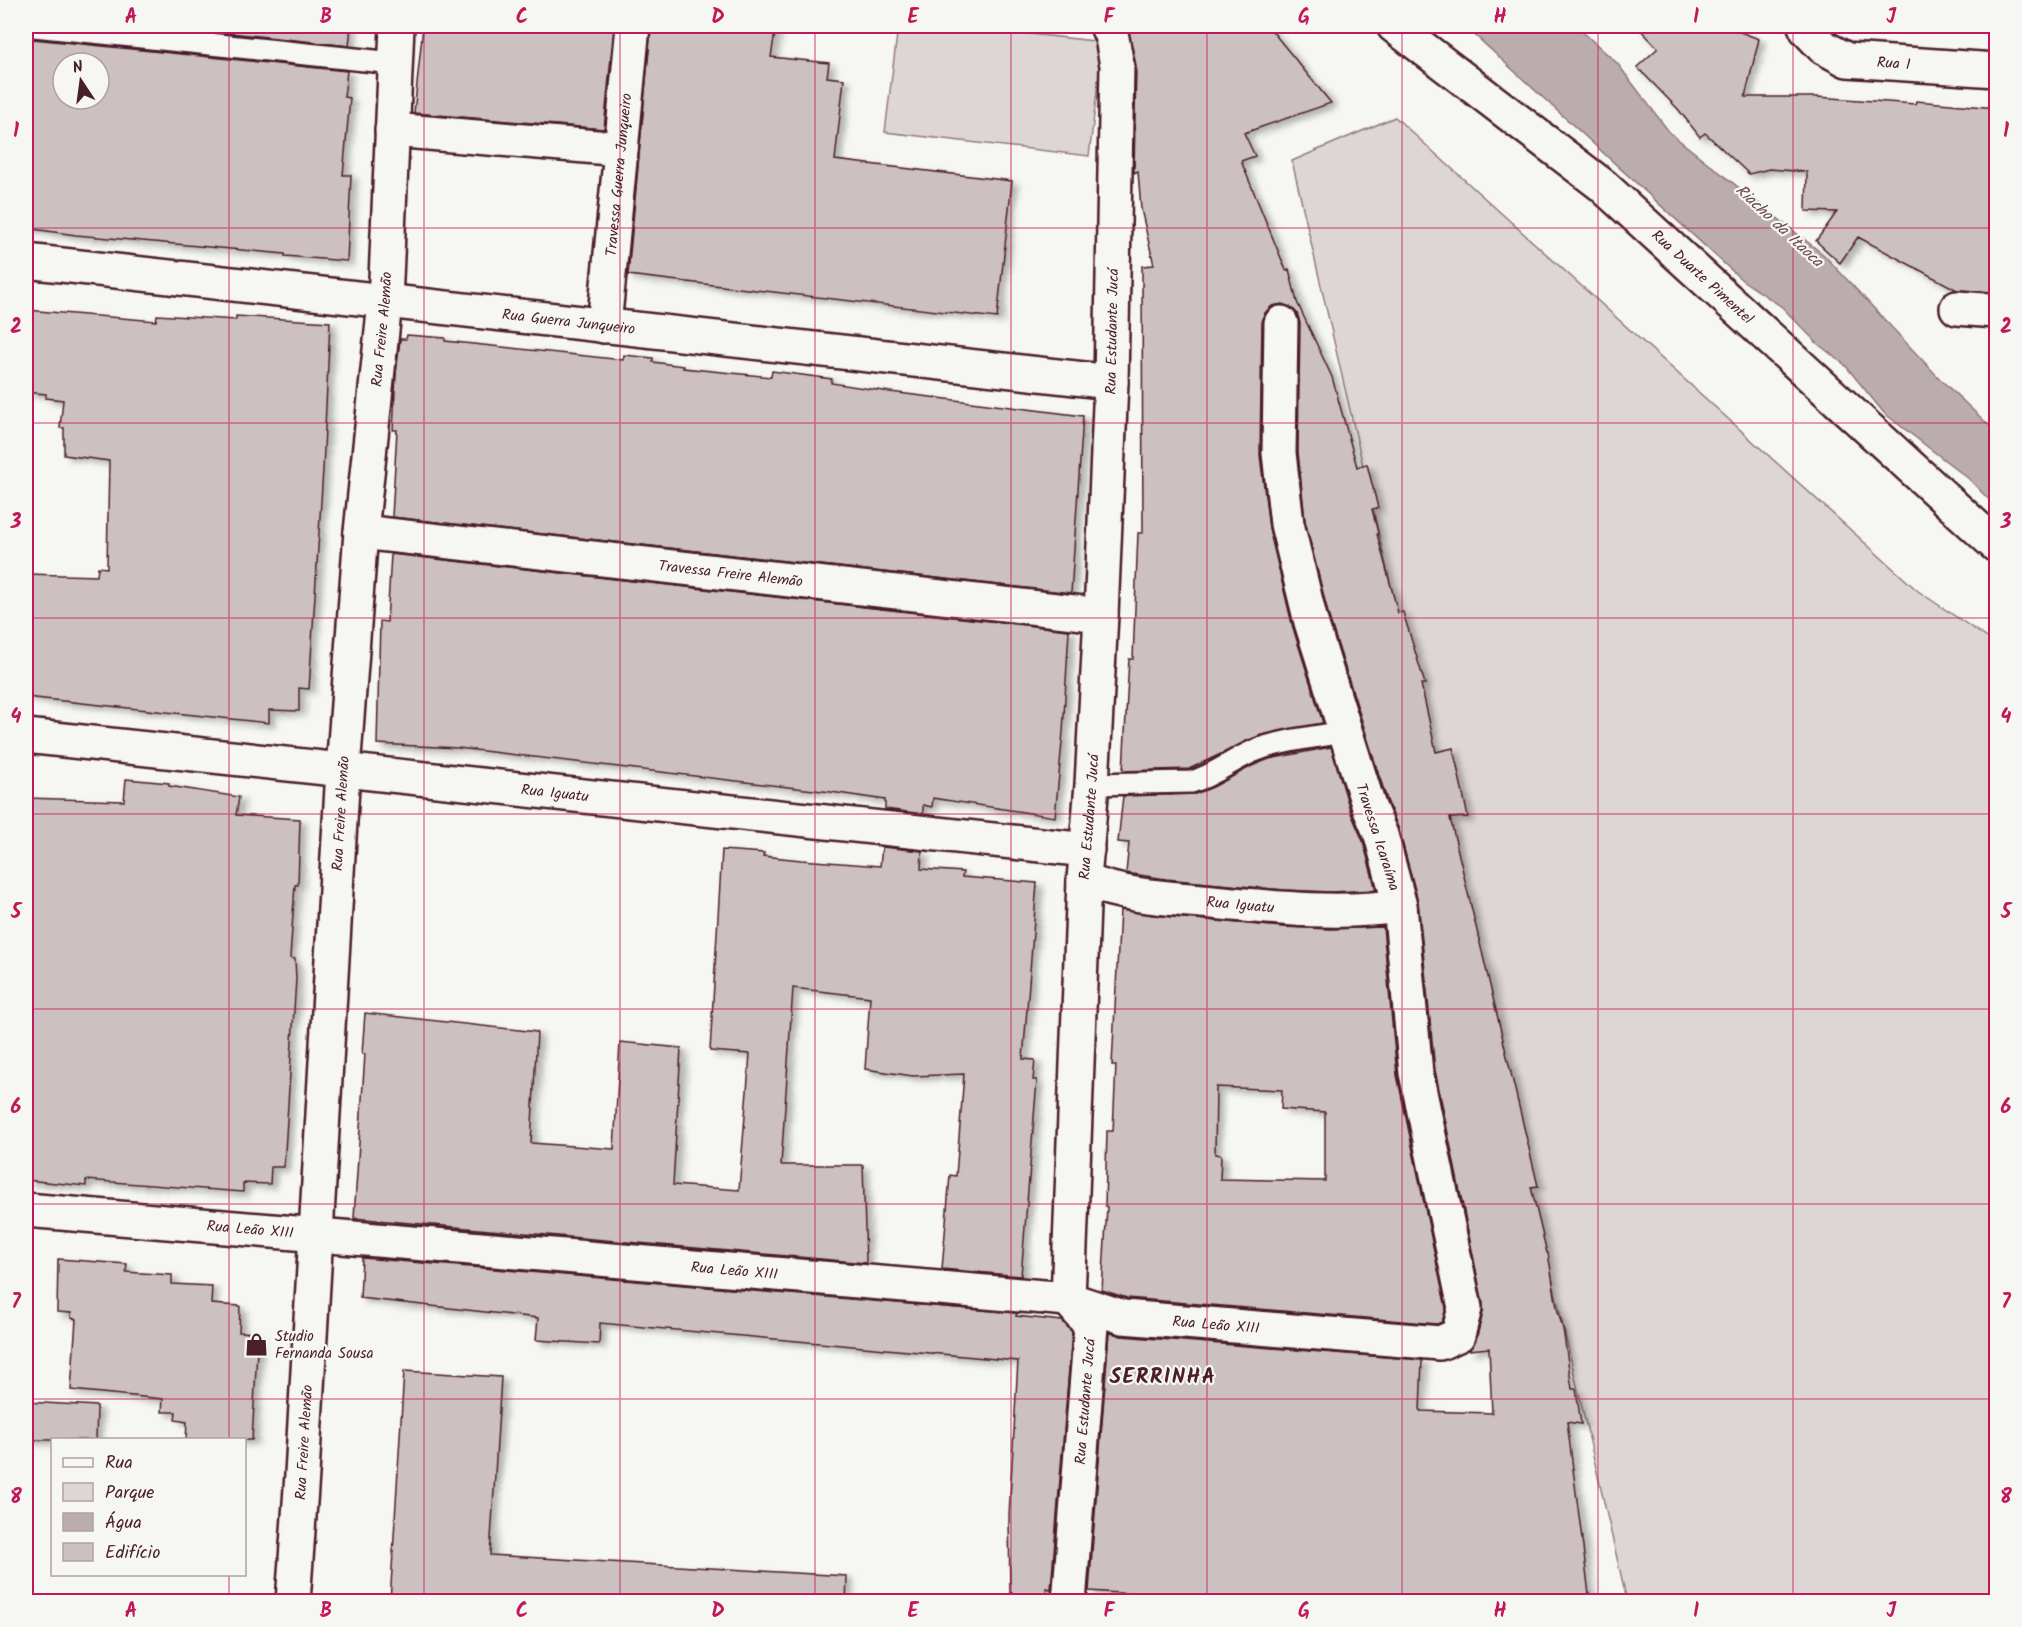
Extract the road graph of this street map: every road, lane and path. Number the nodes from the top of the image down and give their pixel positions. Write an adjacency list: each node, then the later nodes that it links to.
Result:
1 (34, 26): 7 (lane)
2 (397, 26): 7 (street, Rua Freire Alemão)
3 (633, 26): 10 (street, Travessa Guerra Junqueiro)
4 (1107, 26): 17 (street, Rua Estudante Jucá)
5 (1394, 26): 19 (street, Rua Duarte Pimentel)
6 (1805, 26): 8 (street, Rua 1)
7 (394, 63): 9 (street, Rua Freire Alemão)
8 (1996, 70)
9 (392, 130): 10 (street); 12 (street, Rua Freire Alemão)
10 (621, 149): 16 (street, Travessa Guerra Junqueiro)
11 (26, 261): 12 (street, Rua Guerra Junqueiro)
12 (386, 302): 16 (street, Rua Guerra Junqueiro); 18 (street, Rua Freire Alemão)
13 (1957, 308): 14 (street)
14 (1996, 311)
15 (1281, 323): 21 (street, Travessa Icaraíma)
16 (604, 326): 17 (street, Rua Guerra Junqueiro)
17 (1111, 382): 20 (street, Rua Estudante Jucá)
18 (361, 532): 20 (street, Travessa Freire Alemão); 23 (street, Rua Freire Alemão)
19 (1996, 545)
20 (1101, 615): 24 (street, Rua Estudante Jucá)
21 (1345, 732): 24 (lane); 26 (street, Travessa Icaraíma)
22 (26, 736): 23 (street, Rua Iguatu)
23 (344, 770): 25 (street, Rua Iguatu); 28 (street, Rua Freire Alemão)
24 (1092, 784): 25 (street, Rua Estudante Jucá)
25 (1085, 865): 26 (street, Rua Iguatu); 29 (street, Rua Estudante Jucá)
26 (1400, 906): 30 (street, Travessa Icaraíma)
27 (26, 1210): 28 (street, Rua Leão XIII)
28 (317, 1236): 29 (street, Rua Leão XIII); 31 (street, Rua Freire Alemão)
29 (1068, 1299): 30 (street, Rua Leão XIII); 32 (street, Rua Estudante Jucá)
30 (1440, 1343)
31 (293, 1602)
32 (1069, 1602)

